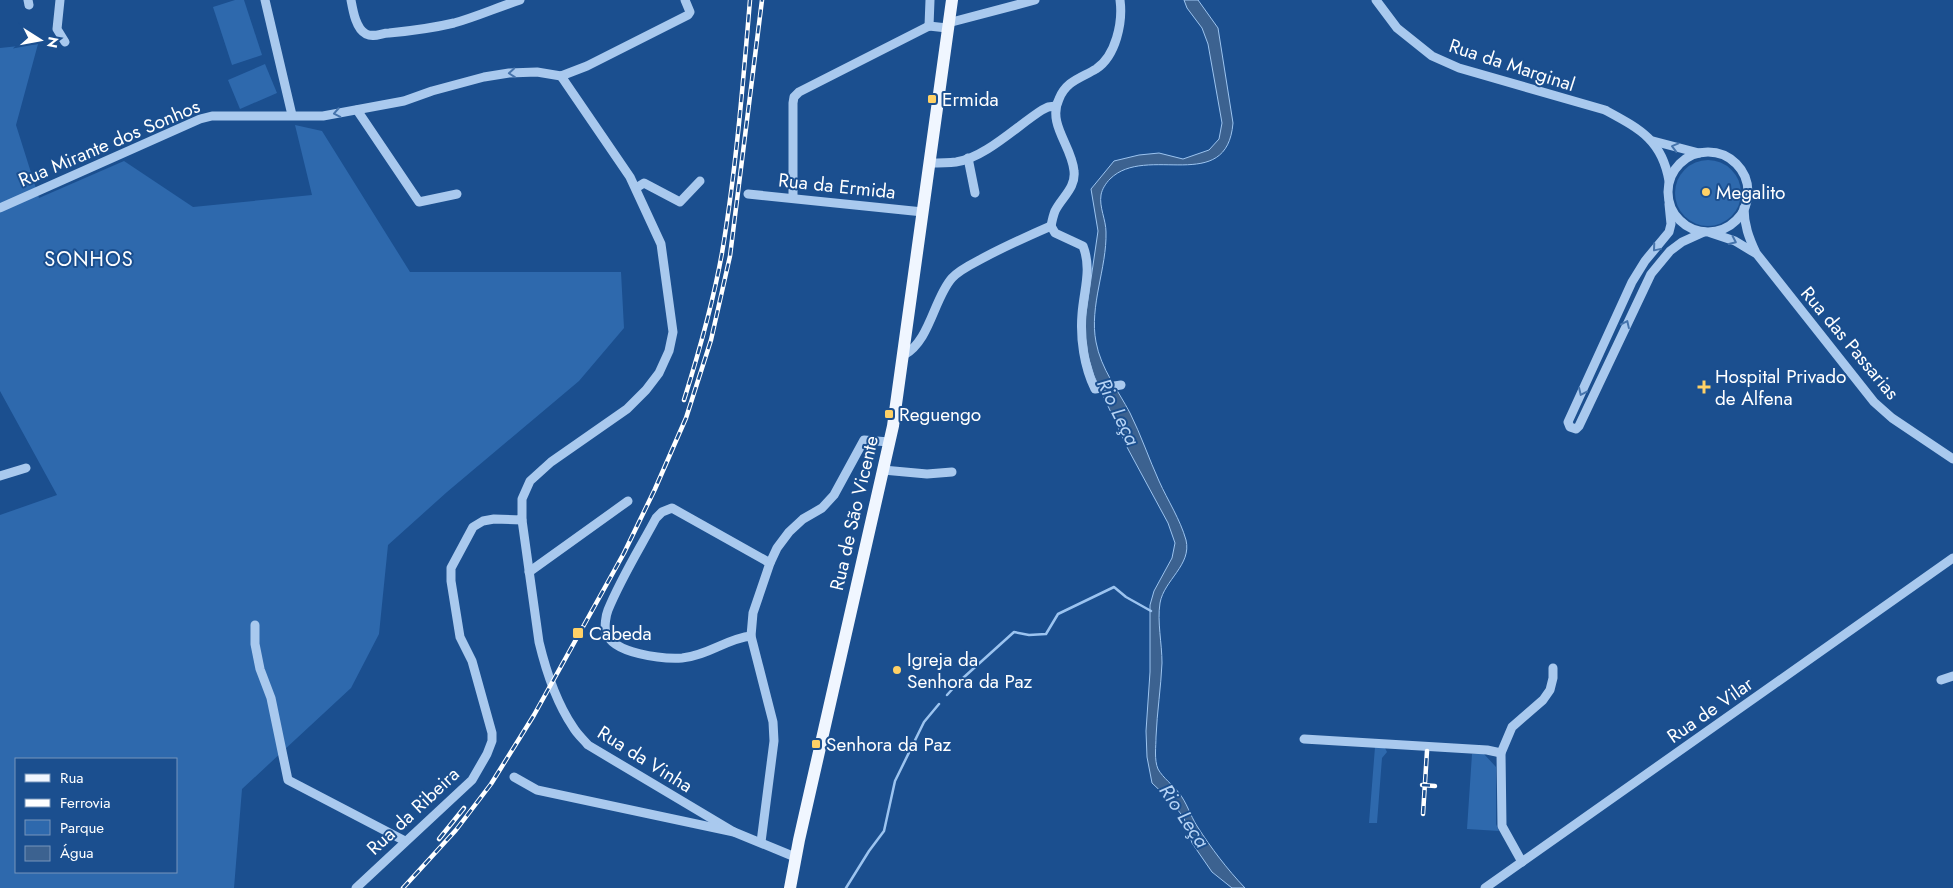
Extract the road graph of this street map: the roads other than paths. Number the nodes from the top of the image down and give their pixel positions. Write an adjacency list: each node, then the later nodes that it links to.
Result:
1 (60, 0): 15 (street)
2 (351, 0): 12 (street)
3 (487, 0): 12 (street)
4 (520, 0): 12 (street)
5 (686, 0): 16 (street)
6 (930, 0): 13 (street)
7 (952, 0): 14 (main road, Rua de São Vicente)
8 (1035, 0): 14 (street)
9 (1120, 0): 17 (street)
10 (1376, 0): 20 (street, Rua da Marginal)
11 (267, 2): 19 (street)
12 (489, 10)
13 (929, 26): 14 (street); 30 (street)
14 (947, 26): 23 (main road, Rua de São Vicente)
15 (65, 42)
16 (561, 76): 18 (street, Rua Mirante dos Sonhos, one-way to 18); 26 (street, Rua da Vinha)
17 (1056, 106): 22 (street); 35 (street)
18 (357, 110): 19 (street, Rua Mirante dos Sonhos, one-way to 19); 28 (street)
19 (292, 115): 32 (street, Rua Mirante dos Sonhos)
20 (1652, 140): 21 (street, Rua da Marginal, one-way to 20); 25 (street, Rua da Marginal)
21 (1699, 153): 25 (street); 33 (street)
22 (968, 158): 23 (street); 27 (street)
23 (929, 163): 34 (main road, Rua de São Vicente)
24 (700, 180): 26 (street)
25 (1669, 181): 31 (street)
26 (636, 188): 49 (street, Rua da Vinha)
27 (975, 193)
28 (457, 194)
29 (748, 194): 30 (street, Rua da Ermida)
30 (793, 198): 34 (street, Rua da Ermida)
31 (1669, 204): 36 (street); 38 (street, one-way to 38)
32 (0, 208)
33 (1744, 208): 36 (street); 37 (street, Rua das Passarias)
34 (922, 212): 39 (main road, Rua de São Vicente)
35 (1050, 226): 39 (street); 41 (street)
36 (1707, 232): 37 (street, Rua das Passarias, one-way to 37); 40 (street, one-way to 36)
37 (1756, 253): 43 (street, Rua das Passarias)
38 (1612, 325): 40 (street); 40 (street, one-way to 40)
39 (904, 354): 42 (main road, Rua de São Vicente)
40 (1606, 370)
41 (1121, 385)
42 (889, 442): 45 (main road, Rua de São Vicente); 51 (street)
43 (1953, 459)
44 (26, 468): 47 (street)
45 (883, 470): 46 (street); 64 (main road, Rua de São Vicente)
46 (952, 472)
47 (0, 476)
48 (628, 501): 52 (street)
49 (522, 520): 52 (street, Rua da Vinha); 62 (street, Rua da Ribeira)
50 (1953, 558): 65 (street, Rua de Vilar)
51 (770, 563): 54 (street); 54 (street)
52 (529, 572): 61 (street, Rua da Vinha)
53 (255, 625): 62 (street)
54 (752, 636): 63 (street)
55 (1553, 668): 59 (street)
56 (1953, 676): 57 (street)
57 (1941, 680)
58 (1304, 739): 59 (street)
59 (1501, 753): 65 (street)
60 (514, 777): 61 (street)
61 (734, 832): 63 (street)
62 (404, 841): 66 (street, Rua da Ribeira)
63 (761, 842): 64 (street)
64 (795, 857): 67 (main road, Rua de São Vicente)
65 (1522, 862): 68 (street, Rua de Vilar)
66 (356, 888)
67 (790, 888)
68 (1485, 888)

